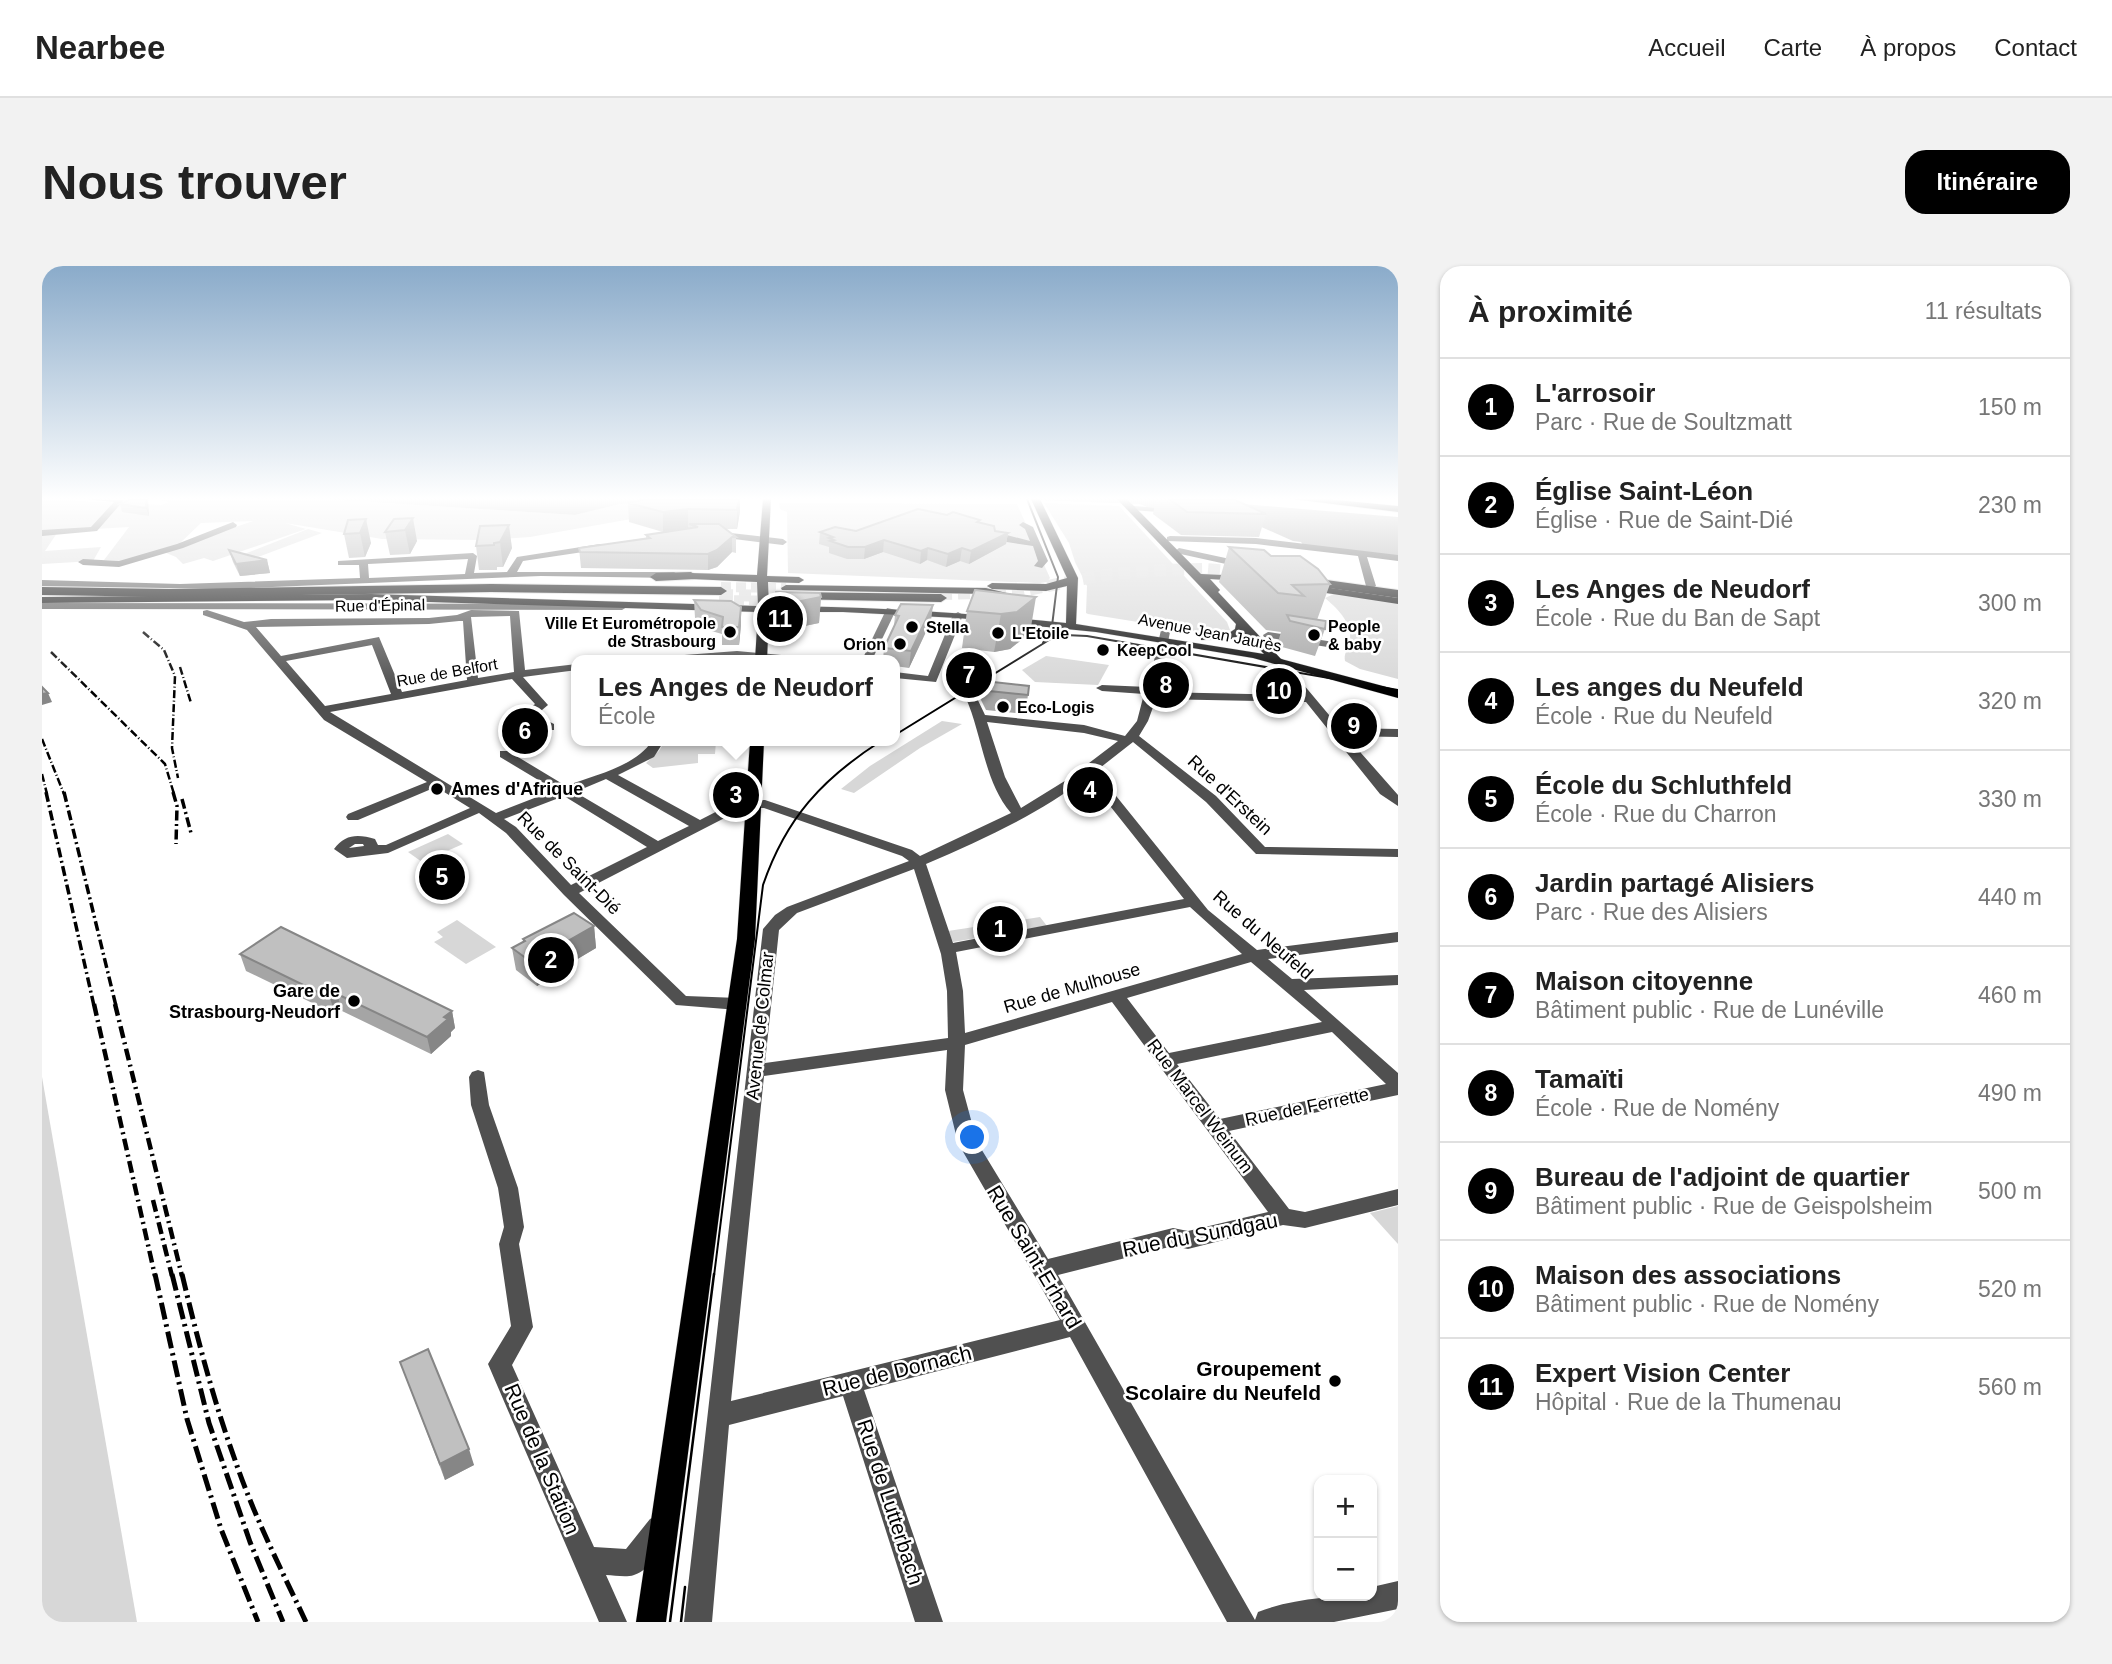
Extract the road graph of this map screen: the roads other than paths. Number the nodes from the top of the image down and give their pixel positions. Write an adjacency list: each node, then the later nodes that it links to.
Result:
1 (88, 562): 12 (street)
2 (125, 562): 12 (street)
3 (357, 562): 11 (street)
4 (363, 562): 22 (street)
5 (472, 562): 17 (street)
6 (518, 562): 15 (street)
7 (1065, 562): 19 (main road)
8 (1183, 562): 14 (main road)
9 (1218, 562): 16 (street)
10 (1364, 562): 27 (street)
11 (341, 563)
12 (119, 564): 20 (street)
13 (761, 564): 23 (main road); 30 (main road)
14 (1189, 569): 16 (main road); 35 (main road)
15 (511, 573): 17 (street); 18 (street)
16 (1256, 573): 35 (main road)
17 (469, 576): 22 (street)
18 (691, 576): 29 (highway); 30 (main road)
19 (1073, 578): 26 (main road); 44 (main road)
20 (123, 579): 24 (street); 25 (street)
21 (1297, 579): 27 (main road); 33 (highway); 33 (main road)
22 (365, 581): 24 (street)
23 (763, 581): 26 (main road); 30 (main road); 38 (main road)
24 (285, 584): 25 (street)
25 (100, 585): 28 (street)
26 (980, 586): 40 (main road)
27 (1371, 586): 33 (main road)
28 (42, 587): 29 (highway)
29 (385, 588): 30 (highway)
30 (721, 593): 34 (main road); 36 (highway); 37 (main road); 38 (main road)
31 (786, 594): 32 (highway); 40 (main road); 44 (main road)
32 (940, 596)
33 (1398, 596)
34 (362, 597): 36 (main road); 37 (main road)
35 (1214, 597): 45 (main road)
36 (42, 601): 37 (street)
37 (646, 605)
38 (764, 608): 39 (main road); 54 (main road)
39 (891, 610): 42 (main road); 55 (street)
40 (1036, 612): 44 (main road)
41 (207, 613): 46 (street, Rue de Saint-Dié)
42 (958, 615): 44 (main road); 60 (street)
43 (461, 618): 46 (street, Rue d'Épinal); 59 (street, Rue d'Épinal); 61 (street)
44 (1073, 622): 49 (main road, Avenue Jean Jaurès); 49 (main road, Avenue Jean Jaurès)
45 (1241, 624): 48 (main road); 51 (main road)
46 (245, 625): 56 (street, Rue de Saint-Dié)
47 (1268, 635): 50 (street)
48 (1205, 638): 49 (main road, Avenue Jean Jaurès); 51 (main road, Avenue Jean Jaurès)
49 (1168, 640): 51 (main road, Avenue Jean Jaurès); 57 (main road, Avenue Jean Jaurès); 64 (street, Avenue de Colmar)
50 (1334, 645)
51 (1267, 650): 57 (main road); 62 (main road, Avenue Jean Jaurès)
52 (718, 655): 53 (street)
53 (736, 655)
54 (761, 655)
55 (869, 655)
56 (280, 659): 67 (street); 69 (street, Rue de Saint-Dié)
57 (1278, 661): 65 (main road, Avenue Jean Jaurès); 68 (street)
58 (571, 668): 59 (street, Rue de Belfort)
59 (517, 674): 61 (street, Rue de Belfort); 71 (street)
60 (900, 676)
61 (472, 683): 67 (street, Rue de Belfort)
62 (1398, 684)
63 (1102, 688): 64 (street)
64 (1150, 693): 68 (street); 74 (street, Avenue de Colmar)
65 (1398, 694)
66 (971, 696): 70 (street)
67 (398, 697): 69 (street, Rue de Belfort)
68 (1309, 699): 72 (street)
69 (323, 710): 80 (street, Rue de Saint-Dié)
70 (982, 718): 74 (street); 85 (street)
71 (551, 727)
72 (1335, 732): 73 (street); 82 (street)
73 (1398, 733)
74 (1129, 738): 78 (street, Avenue de Colmar); 91 (street, Rue d'Erstein)
75 (655, 746): 79 (street)
76 (757, 746): 83 (main road, Avenue de Colmar)
77 (504, 754): 81 (street)
78 (1090, 771): 85 (street, Avenue de Colmar); 94 (street, Rue du Neufeld)
79 (608, 775): 81 (street); 88 (street)
80 (437, 782): 84 (street, Rue de Saint-Dié); 86 (street)
81 (565, 791): 87 (street); 89 (street)
82 (1398, 802)
83 (755, 804): 88 (street); 92 (street); 101 (main road, Avenue de Colmar)
84 (480, 808): 87 (street, Rue de Saint-Dié); 90 (street)
85 (1019, 814): 92 (street, Avenue de Colmar)
86 (352, 817)
87 (501, 823): 93 (street, Rue de Saint-Dié)
88 (698, 825): 89 (street)
89 (656, 846): 93 (street)
90 (372, 849)
91 (1398, 853)
92 (918, 861): 96 (street, Rue Saint-Erhard); 105 (street, Avenue de Colmar)
93 (569, 892): 101 (street, Rue de Saint-Dié)
94 (1193, 902): 96 (street); 97 (street, Rue du Neufeld)
95 (1398, 937): 97 (street, Rue de Mulhouse)
96 (947, 949): 103 (street, Rue Saint-Erhard)
97 (1252, 957): 99 (street, Rue du Neufeld); 100 (street, Rue de Mulhouse)
98 (1398, 980): 99 (street)
99 (1287, 985): 102 (street, Rue du Neufeld)
100 (1116, 995): 103 (street, Rue de Mulhouse); 104 (street, Rue Marcel Weinum)
101 (738, 1004): 115 (main road, Avenue de Colmar)
102 (1336, 1025): 104 (street); 107 (street, Rue du Neufeld)
103 (956, 1042): 105 (street, Rue de Mulhouse); 111 (street, Rue Saint-Erhard)
104 (1165, 1060): 108 (street, Rue Marcel Weinum)
105 (756, 1071): 114 (street, Avenue de Colmar)
106 (478, 1077): 116 (street, Rue de la Station)
107 (1398, 1086): 108 (street, Rue de Ferrette)
108 (1216, 1127): 110 (street, Rue Marcel Weinum)
109 (1398, 1197): 110 (street, Rue du Sundgau)
110 (1283, 1217): 111 (street, Rue du Sundgau)
111 (1042, 1270): 112 (street, Rue Saint-Erhard)
112 (1076, 1326): 113 (street, Rue de Dornach); 122 (street, Rue Saint-Erhard)
113 (850, 1382): 114 (street, Rue de Dornach); 121 (street, Rue de Lutterbach)
114 (718, 1416): 120 (street, Avenue de Colmar)
115 (666, 1517): 116 (street); 119 (main road, Avenue de Colmar)
116 (585, 1560): 118 (street, Rue de la Station)
117 (1398, 1595): 123 (street)
118 (613, 1622)
119 (651, 1622)
120 (698, 1622)
121 (929, 1622)
122 (1242, 1622)
123 (1268, 1622)

